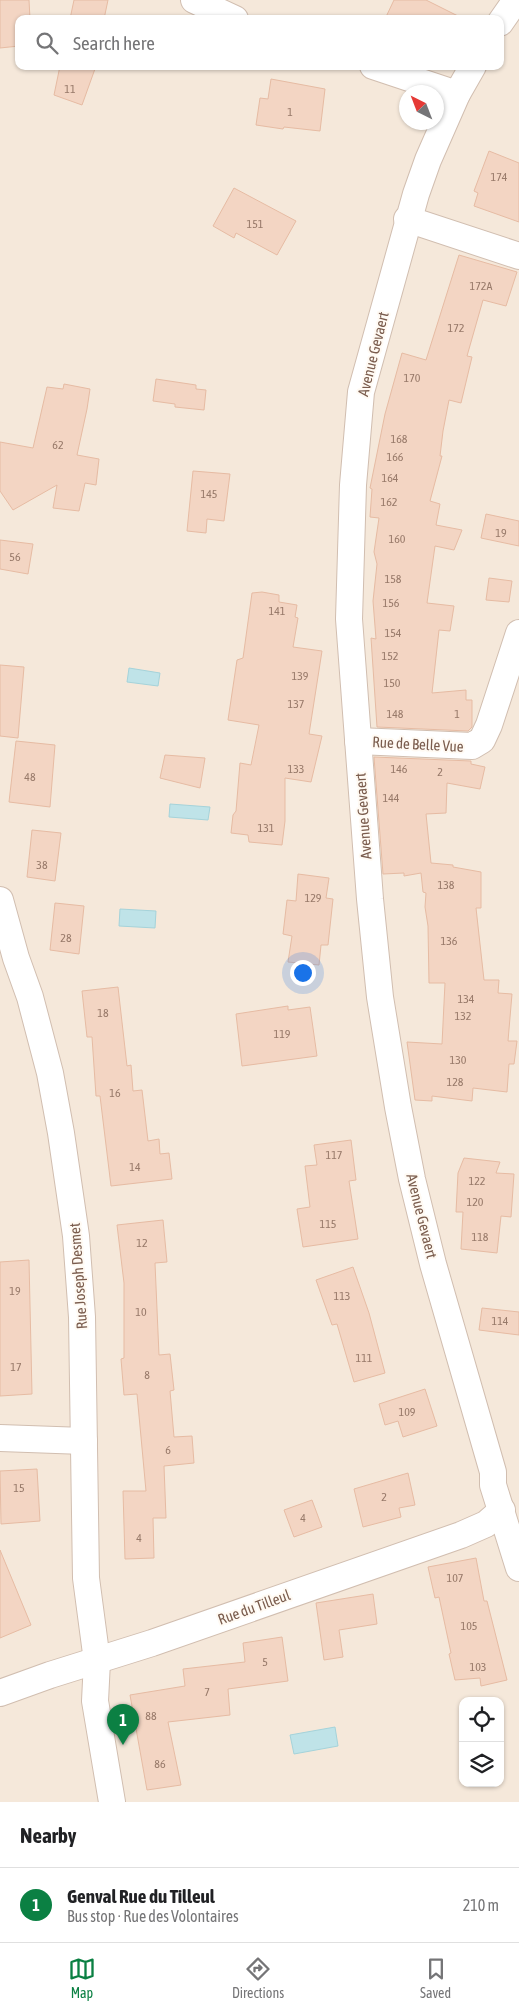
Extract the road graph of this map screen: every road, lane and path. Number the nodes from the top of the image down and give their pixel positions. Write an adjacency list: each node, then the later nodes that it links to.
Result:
1 (194, 0): 3 (street)
2 (516, 0): 4 (street)
3 (226, 15)
4 (504, 17)
5 (385, 70): 7 (street)
6 (471, 70): 7 (street, Avenue Gevaert)
7 (457, 94): 8 (street, Avenue Gevaert)
8 (407, 219): 9 (street); 11 (street, Avenue Gevaert)
9 (519, 256)
10 (519, 633): 11 (street, Rue de Belle Vue)
11 (358, 741): 16 (street, Avenue Gevaert)
12 (0, 900): 13 (street, Rue Joseph Desmet)
13 (6, 938): 15 (street, Rue Joseph Desmet)
14 (0, 1438): 15 (street)
15 (84, 1441): 18 (street, Rue Joseph Desmet)
16 (502, 1510): 17 (street, Avenue Gevaert); 18 (street, Rue du Tilleul)
17 (519, 1568)
18 (97, 1661): 19 (street, Rue du Tilleul); 20 (street, Rue Joseph Desmet)
19 (0, 1693)
20 (112, 1802)

